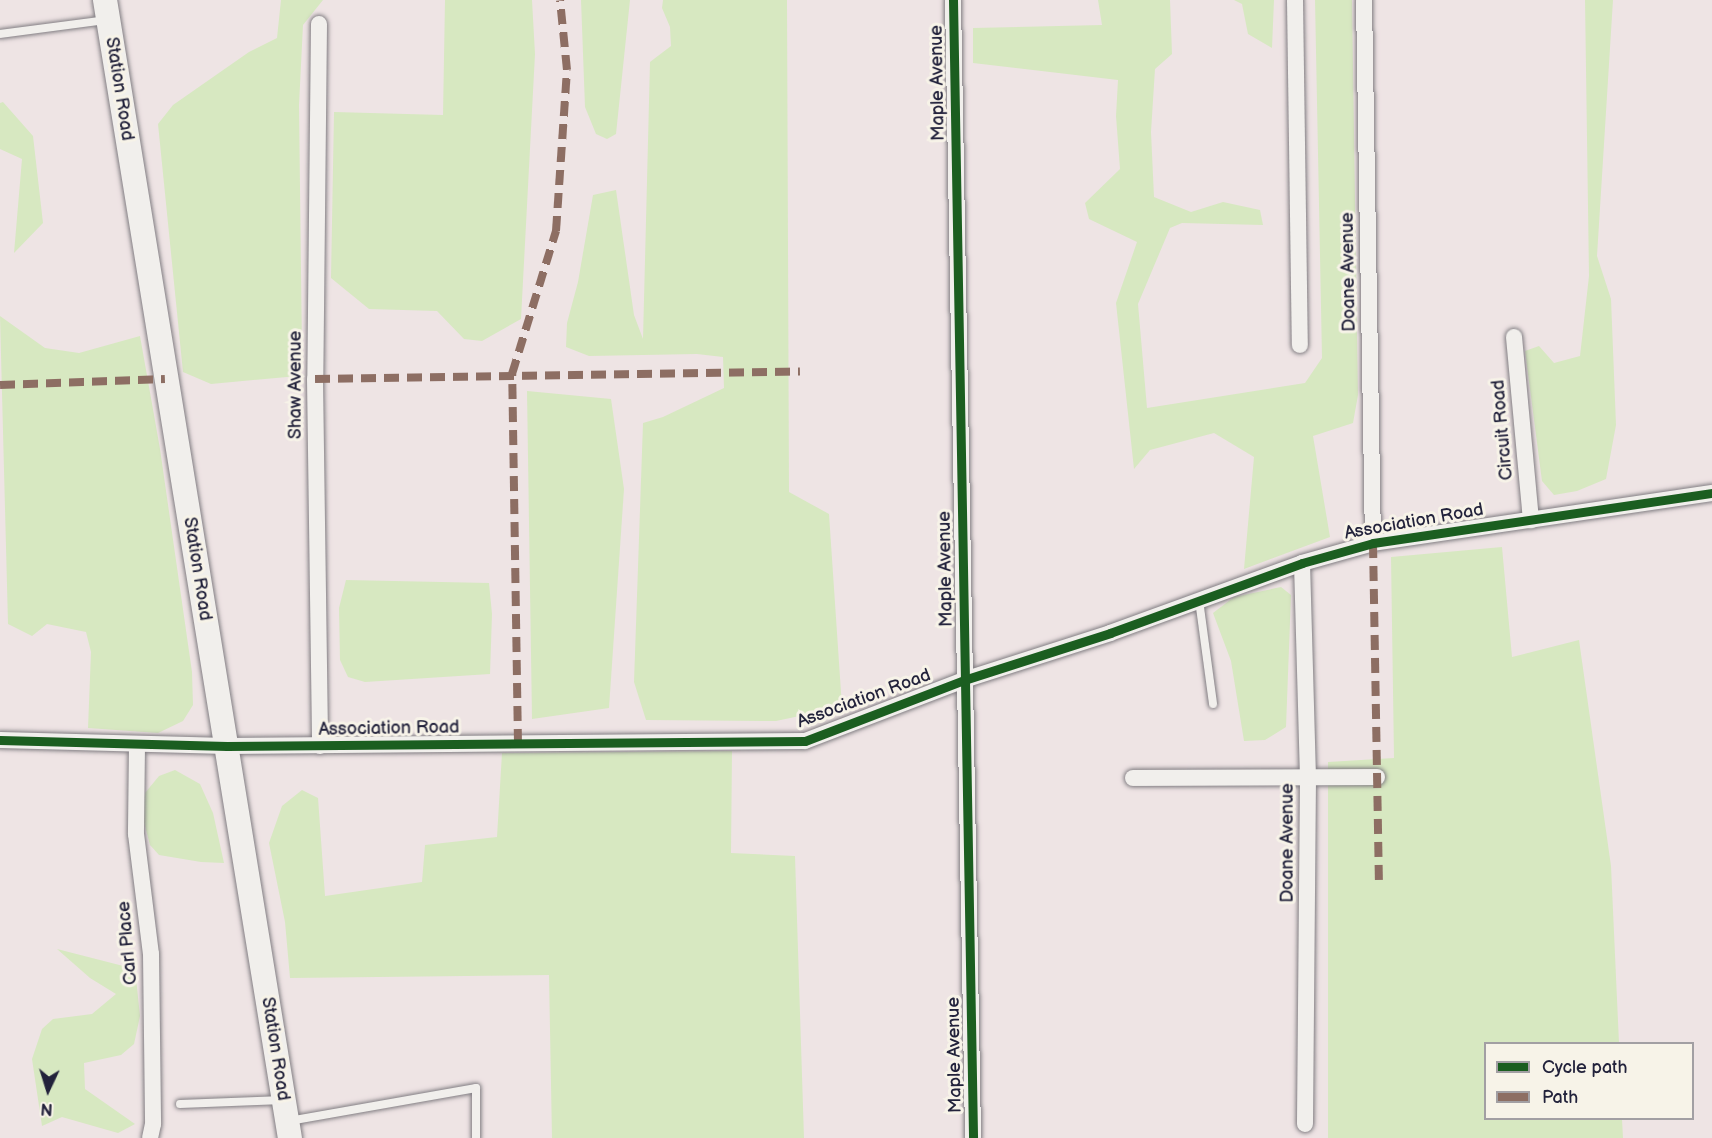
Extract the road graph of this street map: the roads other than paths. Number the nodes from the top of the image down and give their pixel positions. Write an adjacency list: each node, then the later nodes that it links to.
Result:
1 (954, 0): 14 (street, Maple Avenue)
2 (1295, 0): 8 (street)
3 (1364, 0): 11 (street, Doane Avenue)
4 (106, 10): 6 (lane); 18 (main road, Station Road)
5 (319, 24): 19 (street, Shaw Avenue)
6 (0, 34)
7 (1514, 337): 10 (street, Circuit Road)
8 (1300, 345)
9 (1712, 493): 10 (street, Association Road)
10 (1531, 520): 11 (street, Association Road)
11 (1373, 543): 12 (street, Association Road)
12 (1302, 563): 13 (street, Association Road); 22 (street, Doane Avenue)
13 (1199, 600): 14 (street, Association Road); 15 (lane)
14 (964, 680): 19 (street, Association Road); 28 (street, Maple Avenue)
15 (1213, 704)
16 (0, 740): 17 (street, Association Road)
17 (137, 746): 18 (street, Association Road); 26 (street, Carl Place)
18 (226, 746): 19 (street, Association Road); 24 (main road, Station Road)
19 (320, 746)
20 (1377, 777): 22 (street)
21 (1133, 778): 22 (street)
22 (1308, 778): 25 (street, Doane Avenue)
23 (180, 1104): 24 (lane)
24 (287, 1120): 27 (lane)
25 (1305, 1124)
26 (150, 1138)
27 (476, 1138)
28 (973, 1138)

